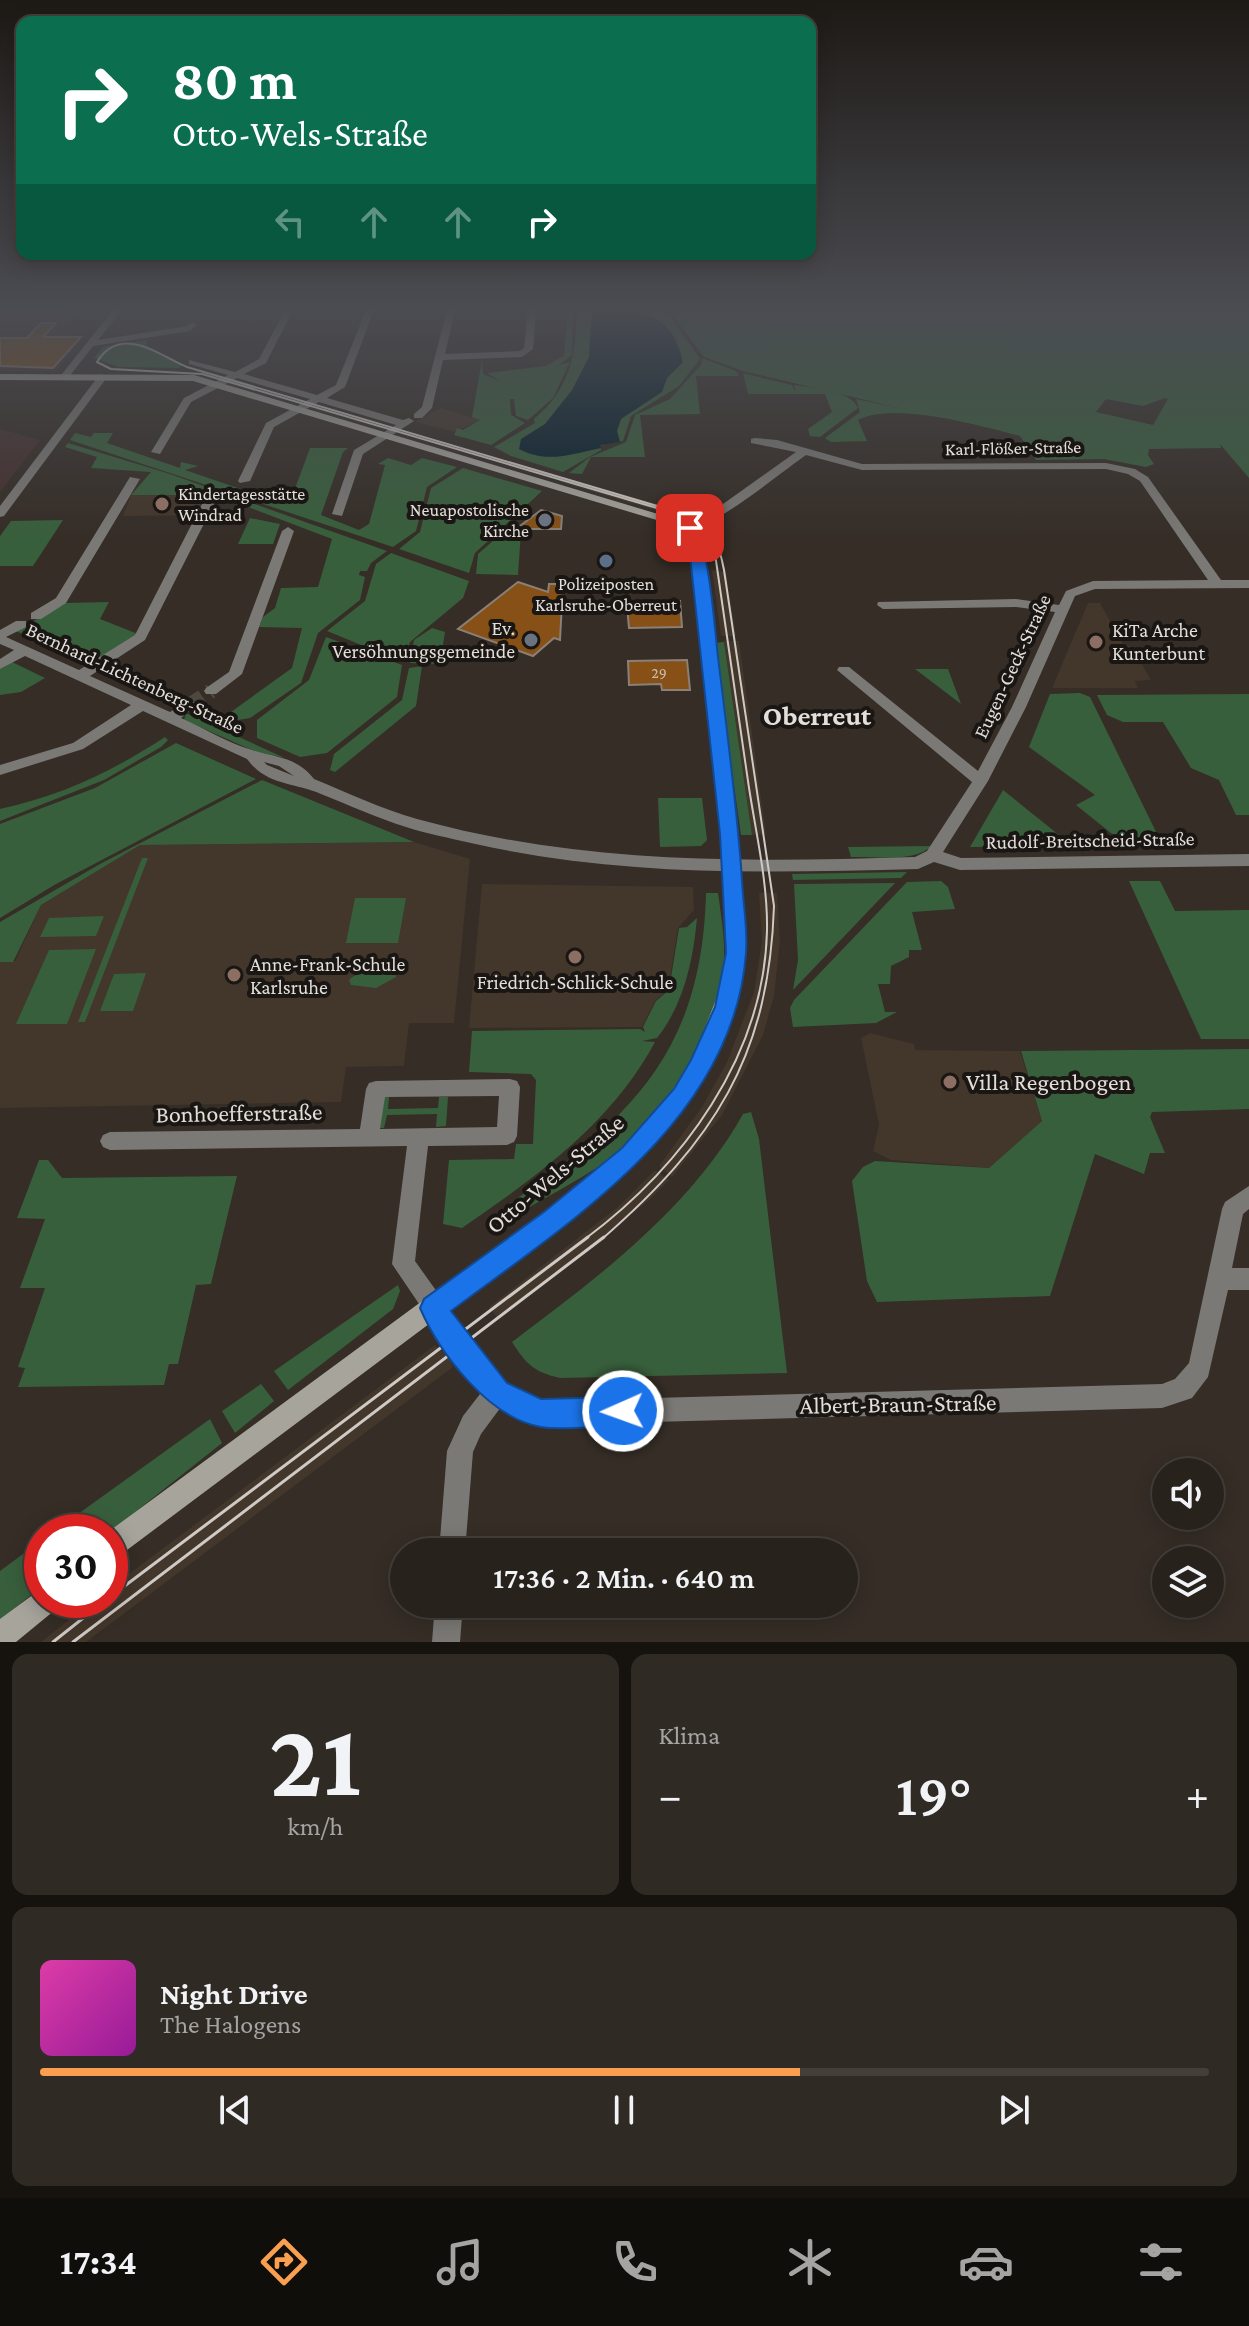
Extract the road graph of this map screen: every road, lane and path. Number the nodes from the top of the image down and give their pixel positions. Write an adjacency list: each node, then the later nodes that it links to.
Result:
1 (95, 387): 17 (street)
2 (215, 387): 13 (street)
3 (223, 387): 8 (street)
4 (279, 387): 7 (street)
5 (336, 387): 7 (street)
6 (432, 387): 9 (street)
7 (319, 398): 8 (street); 9 (street)
8 (299, 409): 10 (street); 15 (street)
9 (410, 420): 10 (street)
10 (385, 435): 18 (street); 19 (street)
11 (755, 441): 12 (street, Karl-Flößer-Straße)
12 (804, 451): 19 (street); 21 (street, Karl-Flößer-Straße)
13 (156, 452)
14 (134, 479): 25 (street)
15 (244, 481)
16 (208, 504): 31 (street)
17 (0, 514)
18 (338, 514)
19 (690, 528): 40 (street, Otto-Wels-Straße)
20 (288, 531): 32 (street)
21 (1217, 584): 22 (street, Eugen-Geck-Straße); 24 (street, Eugen-Geck-Straße)
22 (1249, 584)
23 (883, 605): 24 (street)
24 (1062, 609): 37 (street, Eugen-Geck-Straße)
25 (36, 616)
26 (21, 624): 27 (street)
27 (0, 637): 28 (street, Bernhard-Lichtenberg-Straße)
28 (24, 650): 29 (street); 31 (street, Bernhard-Lichtenberg-Straße)
29 (0, 665)
30 (844, 670): 37 (street)
31 (80, 676): 33 (street, Bernhard-Lichtenberg-Straße)
32 (211, 691)
33 (142, 705): 35 (street, Bernhard-Lichtenberg-Straße); 36 (street)
34 (190, 705): 35 (street)
35 (171, 718): 40 (street, Bernhard-Lichtenberg-Straße)
36 (0, 770)
37 (980, 781): 38 (street, Eugen-Geck-Straße)
38 (926, 859): 39 (street, Rudolf-Breitscheid-Straße); 40 (street, Rudolf-Breitscheid-Straße)
39 (1249, 860)
40 (731, 866): 47 (street, Otto-Wels-Straße)
41 (369, 1137): 42 (street, Bonhoefferstraße); 42 (street, Bonhoefferstraße); 43 (street, Bonhoefferstraße)
42 (419, 1137): 47 (street)
43 (110, 1141)
44 (1249, 1196): 45 (street, Albert-Braun-Straße)
45 (1217, 1279): 46 (street); 48 (street, Albert-Braun-Straße)
46 (1249, 1279)
47 (433, 1308): 48 (street, Albert-Braun-Straße); 49 (street, Otto-Wels-Straße)
48 (497, 1393): 50 (street)
49 (128, 1533)
50 (453, 1538)
51 (24, 1617): 53 (street)
52 (448, 1618): 54 (street)
53 (0, 1637)
54 (446, 1642)

